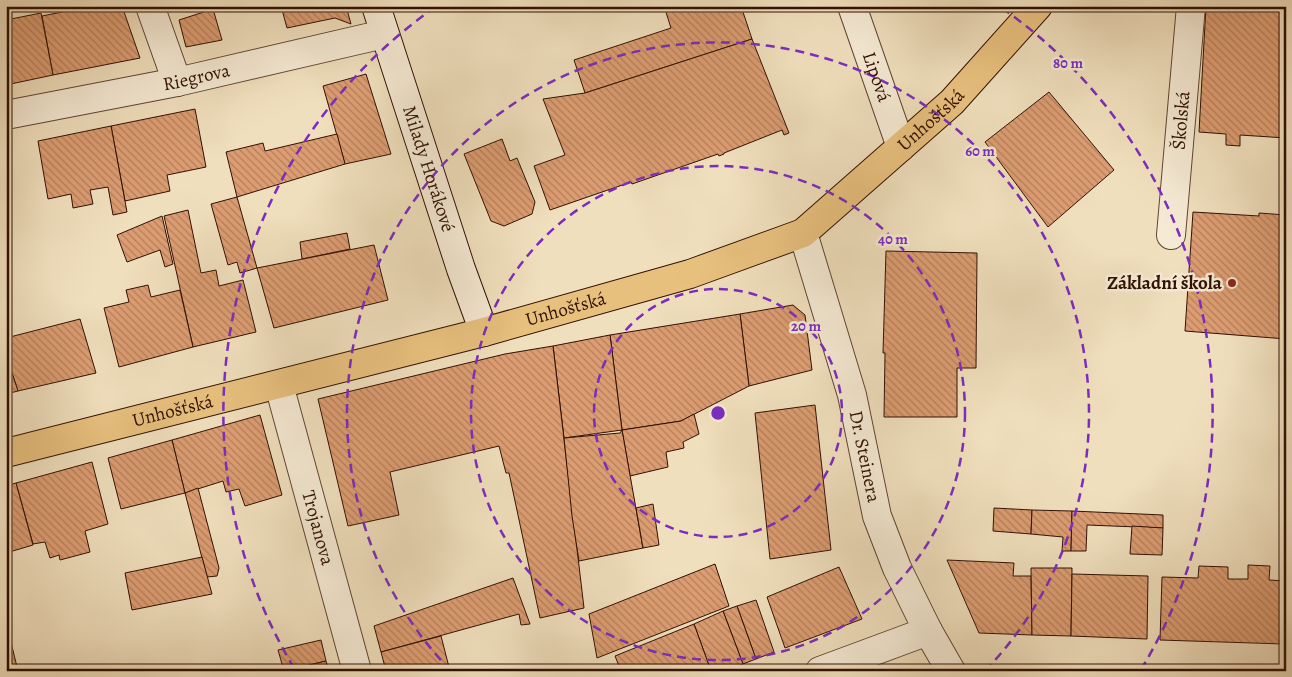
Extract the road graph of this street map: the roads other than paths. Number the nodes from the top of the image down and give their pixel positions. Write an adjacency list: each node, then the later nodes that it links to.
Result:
1 (150, 6): 7 (street)
2 (376, 6): 6 (street, Milady Horákové)
3 (852, 6): 9 (street, Lipová)
4 (1038, 6): 9 (main road, Unhošťská)
5 (1191, 6): 11 (street, Školská)
6 (384, 34): 7 (street, Riegrova); 12 (street, Milady Horákové)
7 (177, 82): 8 (street, Riegrova)
8 (6, 115)
9 (901, 147): 10 (main road, Unhošťská)
10 (803, 233): 12 (main road, Unhošťská); 15 (street, Dr. Steinera)
11 (1171, 235)
12 (484, 332): 13 (main road, Unhošťská)
13 (279, 385): 14 (main road, Unhošťská); 16 (street, Trojanova)
14 (6, 453)
15 (928, 630): 17 (street); 18 (street, Dr. Steinera)
16 (357, 671)
17 (820, 671)
18 (951, 671)

